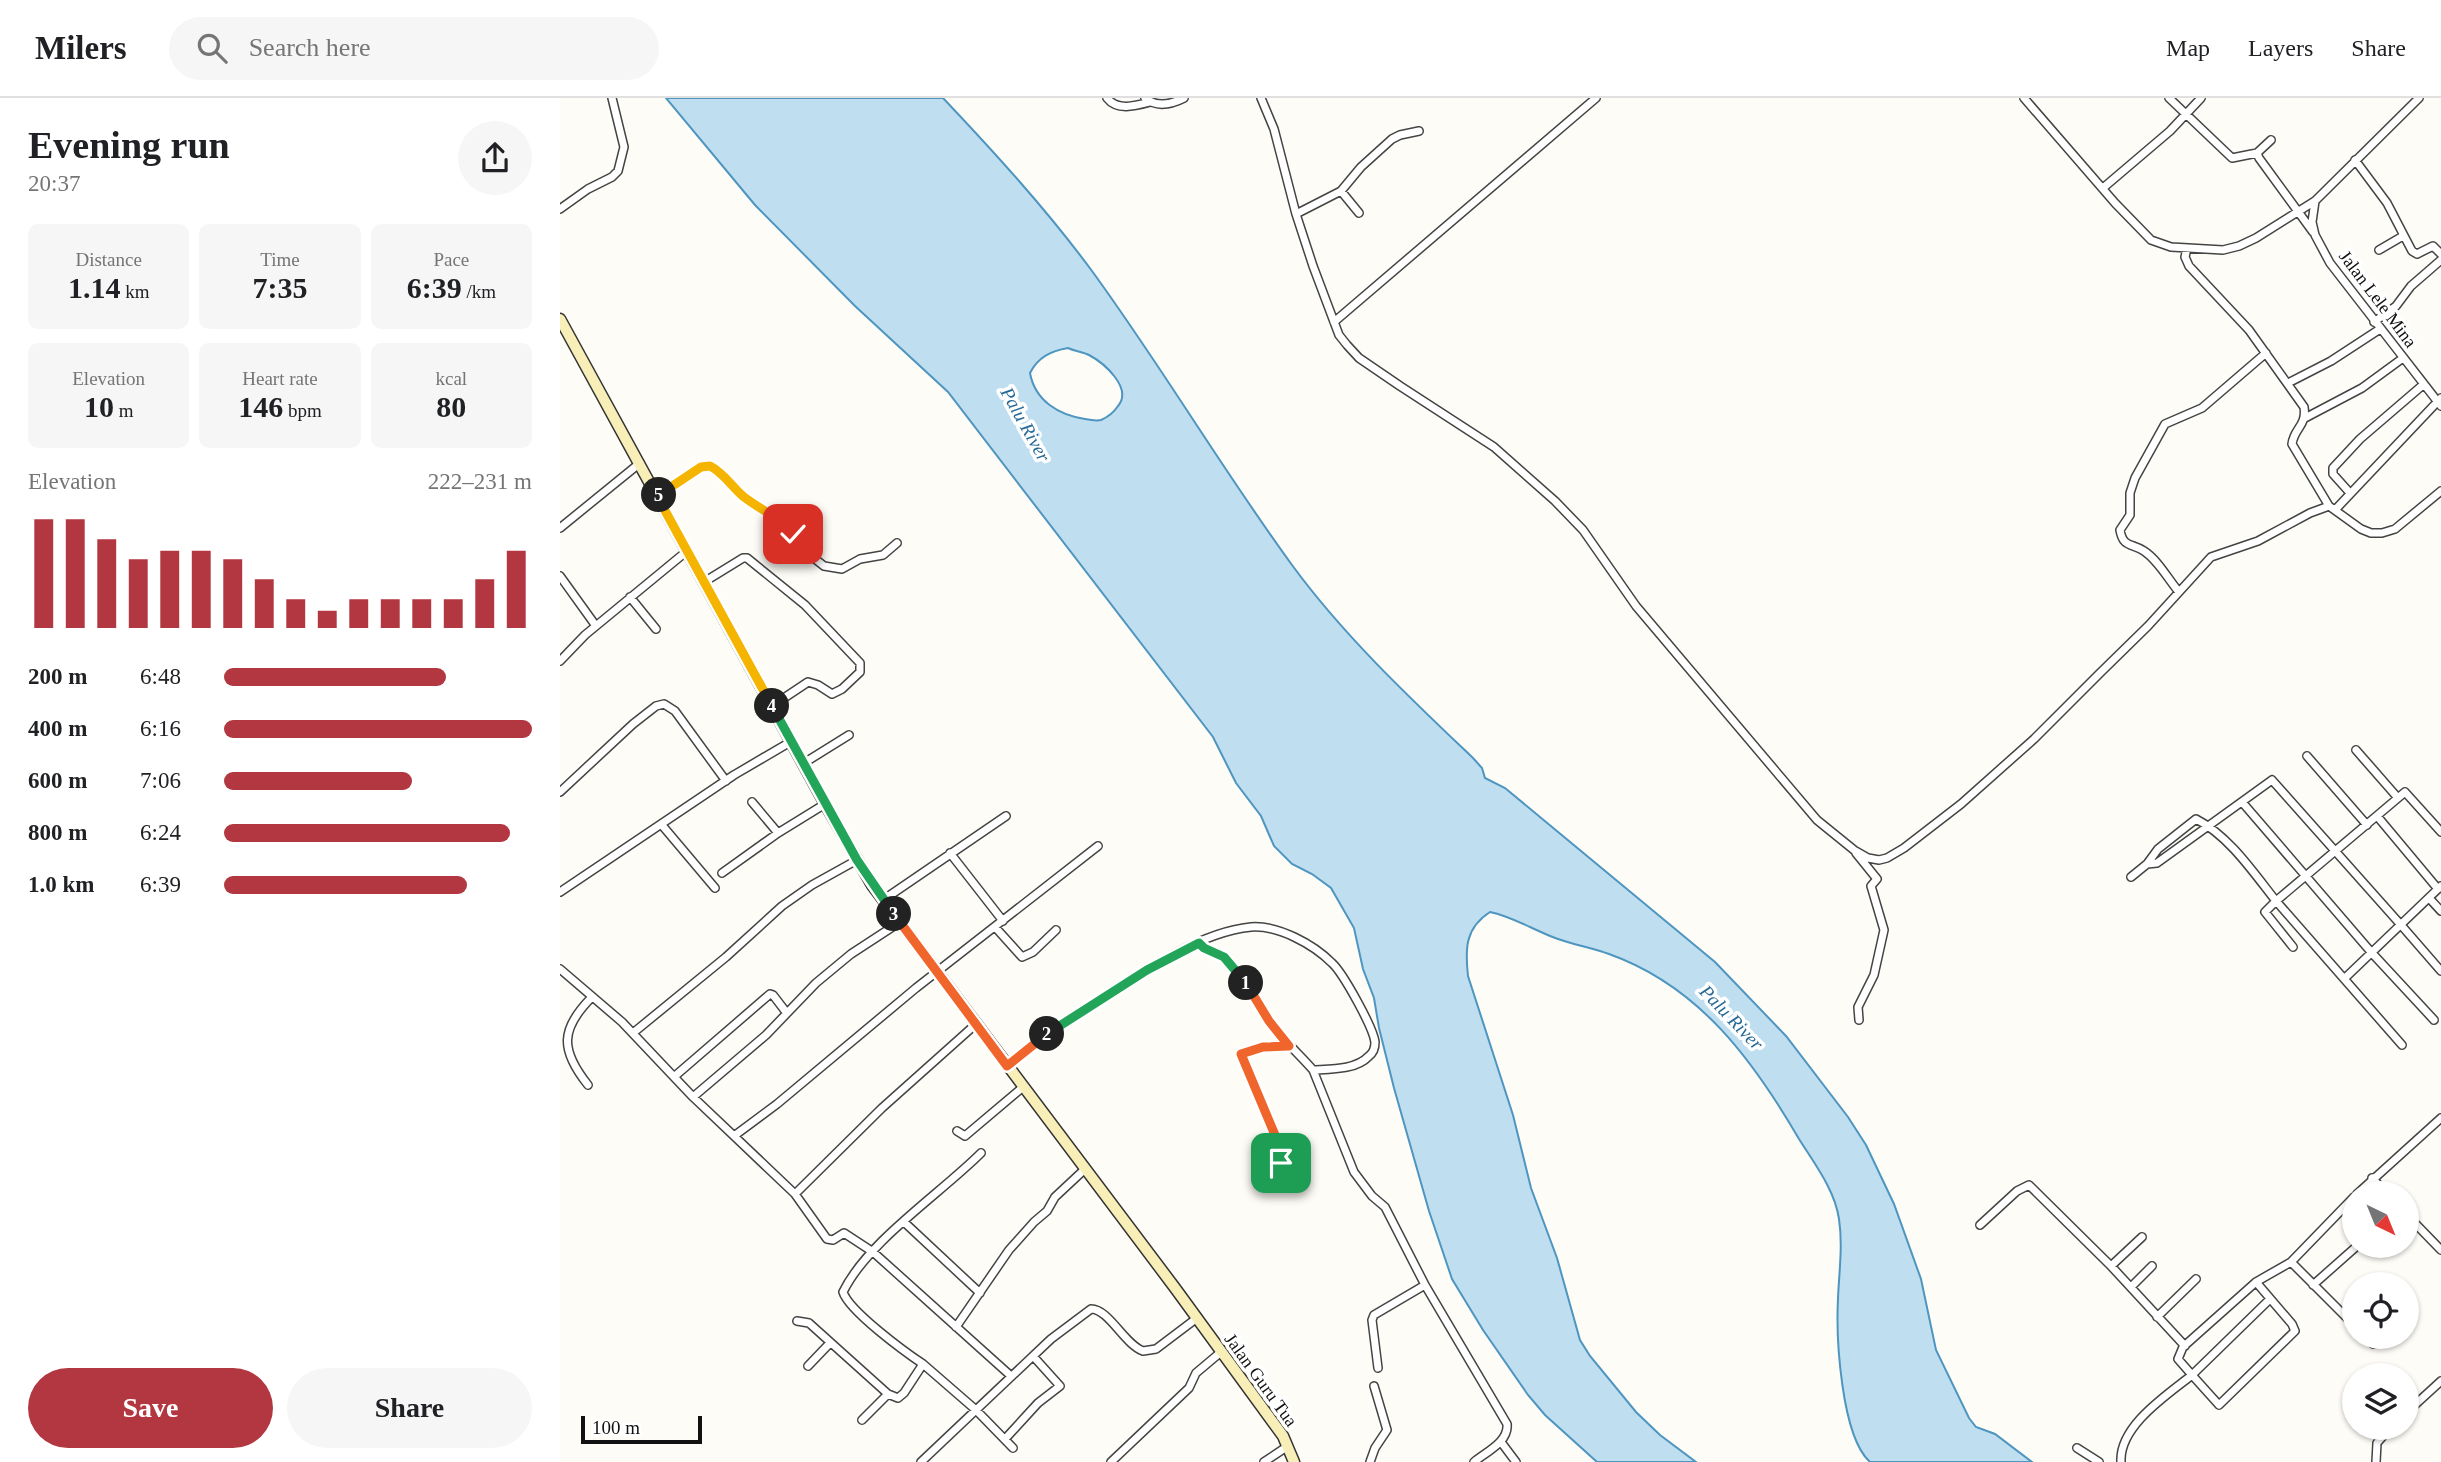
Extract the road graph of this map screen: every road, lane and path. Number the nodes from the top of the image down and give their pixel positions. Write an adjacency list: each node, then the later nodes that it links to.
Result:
1 (612, 98): 19 (street)
2 (1107, 98): 10 (street)
3 (1184, 98): 10 (street)
4 (1261, 98): 22 (street)
5 (1596, 98): 29 (street)
6 (2024, 98): 16 (street)
7 (2169, 98): 11 (street)
8 (2201, 98): 11 (street)
9 (2419, 98): 15 (street)
10 (1148, 100)
11 (2187, 112): 14 (street); 16 (street)
12 (1419, 131): 17 (street)
13 (2271, 140): 14 (street)
14 (2257, 153): 20 (street)
15 (2355, 160): 18 (street); 24 (street)
16 (2103, 188): 25 (street)
17 (1341, 191): 21 (street); 22 (street)
18 (2315, 201): 20 (street); 23 (street, Jalan Lele Mina)
19 (560, 209)
20 (2298, 212): 23 (street); 25 (street)
21 (1359, 213)
22 (1296, 214): 29 (street)
23 (2315, 236): 31 (street, Jalan Lele Mina)
24 (2403, 236): 26 (street); 27 (street)
25 (2187, 248): 32 (street)
26 (2379, 250)
27 (2441, 254)
28 (2441, 260): 31 (street)
29 (1334, 322): 73 (street)
30 (561, 323): 38 (main road, Jalan Guru Tua)
31 (2377, 326): 33 (street, Jalan Lele Mina); 34 (street)
32 (2266, 353): 34 (street); 48 (street)
33 (2403, 358): 35 (street, Jalan Lele Mina); 37 (street)
34 (2288, 383): 37 (street)
35 (2424, 384): 36 (street, Jalan Lele Mina); 40 (street)
36 (2440, 402): 40 (street)
37 (2305, 418): 42 (street)
38 (640, 463): 41 (main road, Jalan Guru Tua); 43 (street)
39 (2441, 491): 42 (street)
40 (2350, 494): 42 (street)
41 (657, 496): 44 (street); 45 (main road, Jalan Guru Tua)
42 (2332, 508): 48 (street)
43 (560, 528)
44 (897, 543)
45 (687, 551): 47 (main road, Jalan Guru Tua); 49 (street)
46 (560, 576): 50 (street)
47 (704, 582): 53 (main road, Jalan Guru Tua); 53 (street)
48 (2179, 592): 73 (street)
49 (630, 597): 50 (street); 51 (street)
50 (596, 626): 52 (street)
51 (656, 629)
52 (560, 661)
53 (772, 706): 55 (main road, Jalan Guru Tua)
54 (849, 735): 58 (street)
55 (792, 741): 58 (main road, Jalan Guru Tua); 59 (street)
56 (2356, 750): 61 (street)
57 (2307, 756): 68 (street)
58 (804, 763): 64 (main road, Jalan Guru Tua)
59 (726, 781): 60 (street); 67 (street)
60 (560, 792)
61 (2398, 798): 66 (street); 70 (street)
62 (752, 802): 71 (street)
63 (2242, 802): 69 (street); 74 (street); 79 (street)
64 (825, 804): 71 (street); 76 (main road, Jalan Guru Tua)
65 (1006, 816): 75 (street)
66 (2376, 816): 68 (street); 82 (street)
67 (661, 824): 81 (street); 83 (street)
68 (2367, 824): 74 (street)
69 (2210, 826): 77 (street); 77 (street); 86 (street)
70 (2441, 832)
71 (778, 833): 78 (street)
72 (1098, 846): 88 (street)
73 (1854, 850): 102 (street)
74 (2336, 850): 79 (street); 90 (street)
75 (950, 853): 85 (street); 88 (street)
76 (857, 860): 85 (main road, Jalan Guru Tua); 105 (street)
77 (2147, 864): 80 (street)
78 (722, 873)
79 (2307, 876): 86 (street); 95 (street)
80 (2131, 877)
81 (715, 888)
82 (2440, 888): 84 (street)
83 (560, 892)
84 (2429, 898): 87 (street); 90 (street)
85 (883, 900): 89 (main road, Jalan Guru Tua)
86 (2276, 901): 94 (street); 99 (street)
87 (2441, 911)
88 (1003, 921): 91 (street)
89 (900, 922): 97 (main road, Jalan Guru Tua); 101 (street)
90 (2401, 925): 95 (street); 98 (street)
91 (995, 927): 92 (street); 97 (street)
92 (1056, 930)
93 (1199, 943): 107 (street); 108 (street); 109 (street)
94 (2293, 947)
95 (2371, 952): 99 (street); 103 (street)
96 (560, 969): 100 (street)
97 (938, 971): 104 (main road, Jalan Guru Tua); 116 (street)
98 (2441, 971)
99 (2345, 978): 106 (street)
100 (592, 997): 105 (street); 111 (street)
101 (786, 1012): 110 (street); 113 (street)
102 (1858, 1020)
103 (2434, 1020)
104 (976, 1024): 108 (main road, Jalan Guru Tua); 123 (street)
105 (633, 1033): 110 (street)
106 (2402, 1045)
107 (1289, 1046): 109 (street); 118 (street)
108 (1007, 1066): 112 (main road, Jalan Guru Tua)
109 (1314, 1070): 137 (street)
110 (675, 1076): 113 (street)
111 (588, 1085)
112 (1023, 1087): 115 (street); 119 (main road, Jalan Guru Tua)
113 (693, 1097): 116 (street)
114 (2441, 1118): 120 (street)
115 (957, 1131)
116 (734, 1136): 123 (street)
117 (981, 1153): 125 (street)
118 (1281, 1163)
119 (1085, 1169): 140 (street); 144 (main road, Jalan Guru Tua)
120 (2372, 1178): 121 (street); 122 (street)
121 (2369, 1181)
122 (2375, 1181)
123 (794, 1194): 130 (street)
124 (2342, 1209): 132 (street)
125 (904, 1222): 130 (street); 140 (street)
126 (1980, 1225): 133 (street)
127 (2419, 1227): 129 (street)
128 (2142, 1237): 133 (street)
129 (2441, 1250)
130 (873, 1252): 146 (street); 151 (street)
131 (2343, 1258): 138 (street)
132 (2291, 1262): 136 (street); 138 (street)
133 (2111, 1266): 139 (street)
134 (2152, 1266): 139 (street)
135 (2196, 1279): 143 (street)
136 (2256, 1282): 141 (street); 148 (street)
137 (1425, 1284): 154 (street); 166 (street)
138 (2313, 1285): 142 (street)
139 (2131, 1287): 143 (street)
140 (980, 1293): 146 (street)
141 (2270, 1299): 156 (street); 156 (street)
142 (2342, 1313)
143 (2157, 1317): 148 (street)
144 (1197, 1318): 149 (main road, Jalan Guru Tua); 150 (street)
145 (797, 1321): 147 (street)
146 (956, 1327): 157 (street)
147 (830, 1343): 152 (street); 153 (street)
148 (2185, 1346): 156 (street)
149 (1221, 1352): 167 (main road, Jalan Guru Tua); 171 (street)
150 (1032, 1356): 157 (street); 164 (street)
151 (923, 1364): 160 (street); 162 (street)
152 (808, 1366)
153 (860, 1368): 155 (street); 160 (street)
154 (1378, 1368)
155 (853, 1374)
156 (2192, 1375): 178 (street)
157 (1011, 1376): 162 (street)
158 (2441, 1381): 161 (street)
159 (1374, 1386): 174 (street)
160 (888, 1394): 163 (street)
161 (2419, 1401)
162 (976, 1410): 164 (street); 170 (street)
163 (862, 1420)
164 (1005, 1439): 168 (street)
165 (2380, 1440): 179 (street)
166 (1501, 1442): 175 (street); 176 (street)
167 (1288, 1446): 172 (street); 173 (main road, Jalan Guru Tua)
168 (1013, 1448)
169 (2077, 1448): 177 (street)
170 (921, 1462)
171 (1111, 1462)
172 (1264, 1462)
173 (1294, 1462)
174 (1370, 1462)
175 (1474, 1462)
176 (1516, 1462)
177 (2099, 1462)
178 (2121, 1462)
179 (2376, 1462)

